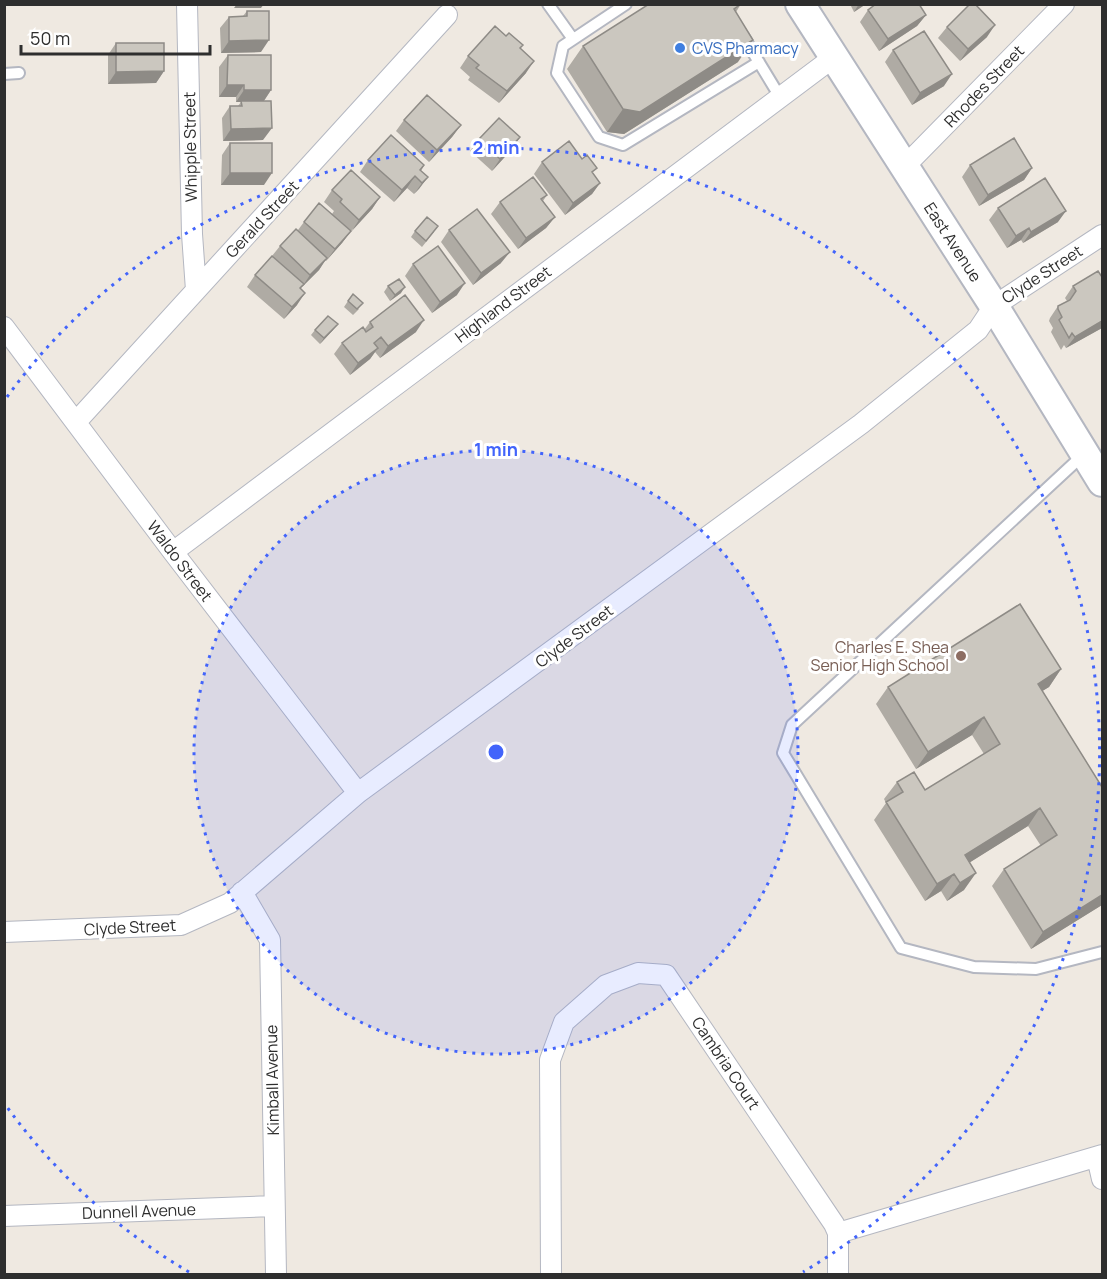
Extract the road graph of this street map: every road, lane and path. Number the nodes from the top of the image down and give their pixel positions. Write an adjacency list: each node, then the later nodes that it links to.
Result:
1 (187, 4): 16 (street, Whipple Street)
2 (548, 4): 8 (lane)
3 (626, 4): 8 (lane)
4 (800, 4): 9 (main road, East Avenue)
5 (1064, 4): 14 (street, Rhodes Street)
6 (447, 15): 16 (street, Gerald Street)
7 (736, 24): 10 (lane)
8 (573, 39): 10 (lane)
9 (834, 57): 13 (street, Highland Street); 14 (main road, East Avenue)
10 (759, 62): 13 (lane)
11 (19, 73): 12 (lane)
12 (4, 74)
13 (780, 97): 22 (street, Highland Street)
14 (904, 167): 17 (main road, East Avenue)
15 (1102, 235): 17 (street, Clyde Street)
16 (196, 290): 19 (street, Gerald Street)
17 (993, 306): 20 (main road, East Avenue); 23 (street, Clyde Street)
18 (4, 327): 19 (street, Waldo Street)
19 (76, 422): 22 (street, Waldo Street)
20 (1085, 454): 21 (main road, East Avenue); 26 (lane)
21 (1102, 482)
22 (172, 552): 23 (street, Waldo Street)
23 (358, 793): 24 (street, Clyde Street)
24 (242, 892): 25 (street, Clyde Street); 29 (street, Kimball Avenue)
25 (4, 932)
26 (1102, 952)
27 (1100, 1156): 28 (street); 31 (street)
28 (1102, 1179)
29 (274, 1206): 30 (street, Dunnell Avenue); 32 (street, Kimball Avenue)
30 (4, 1216)
31 (838, 1233): 33 (street, Cambria Court); 34 (street)
32 (276, 1275)
33 (550, 1275)
34 (838, 1275)

